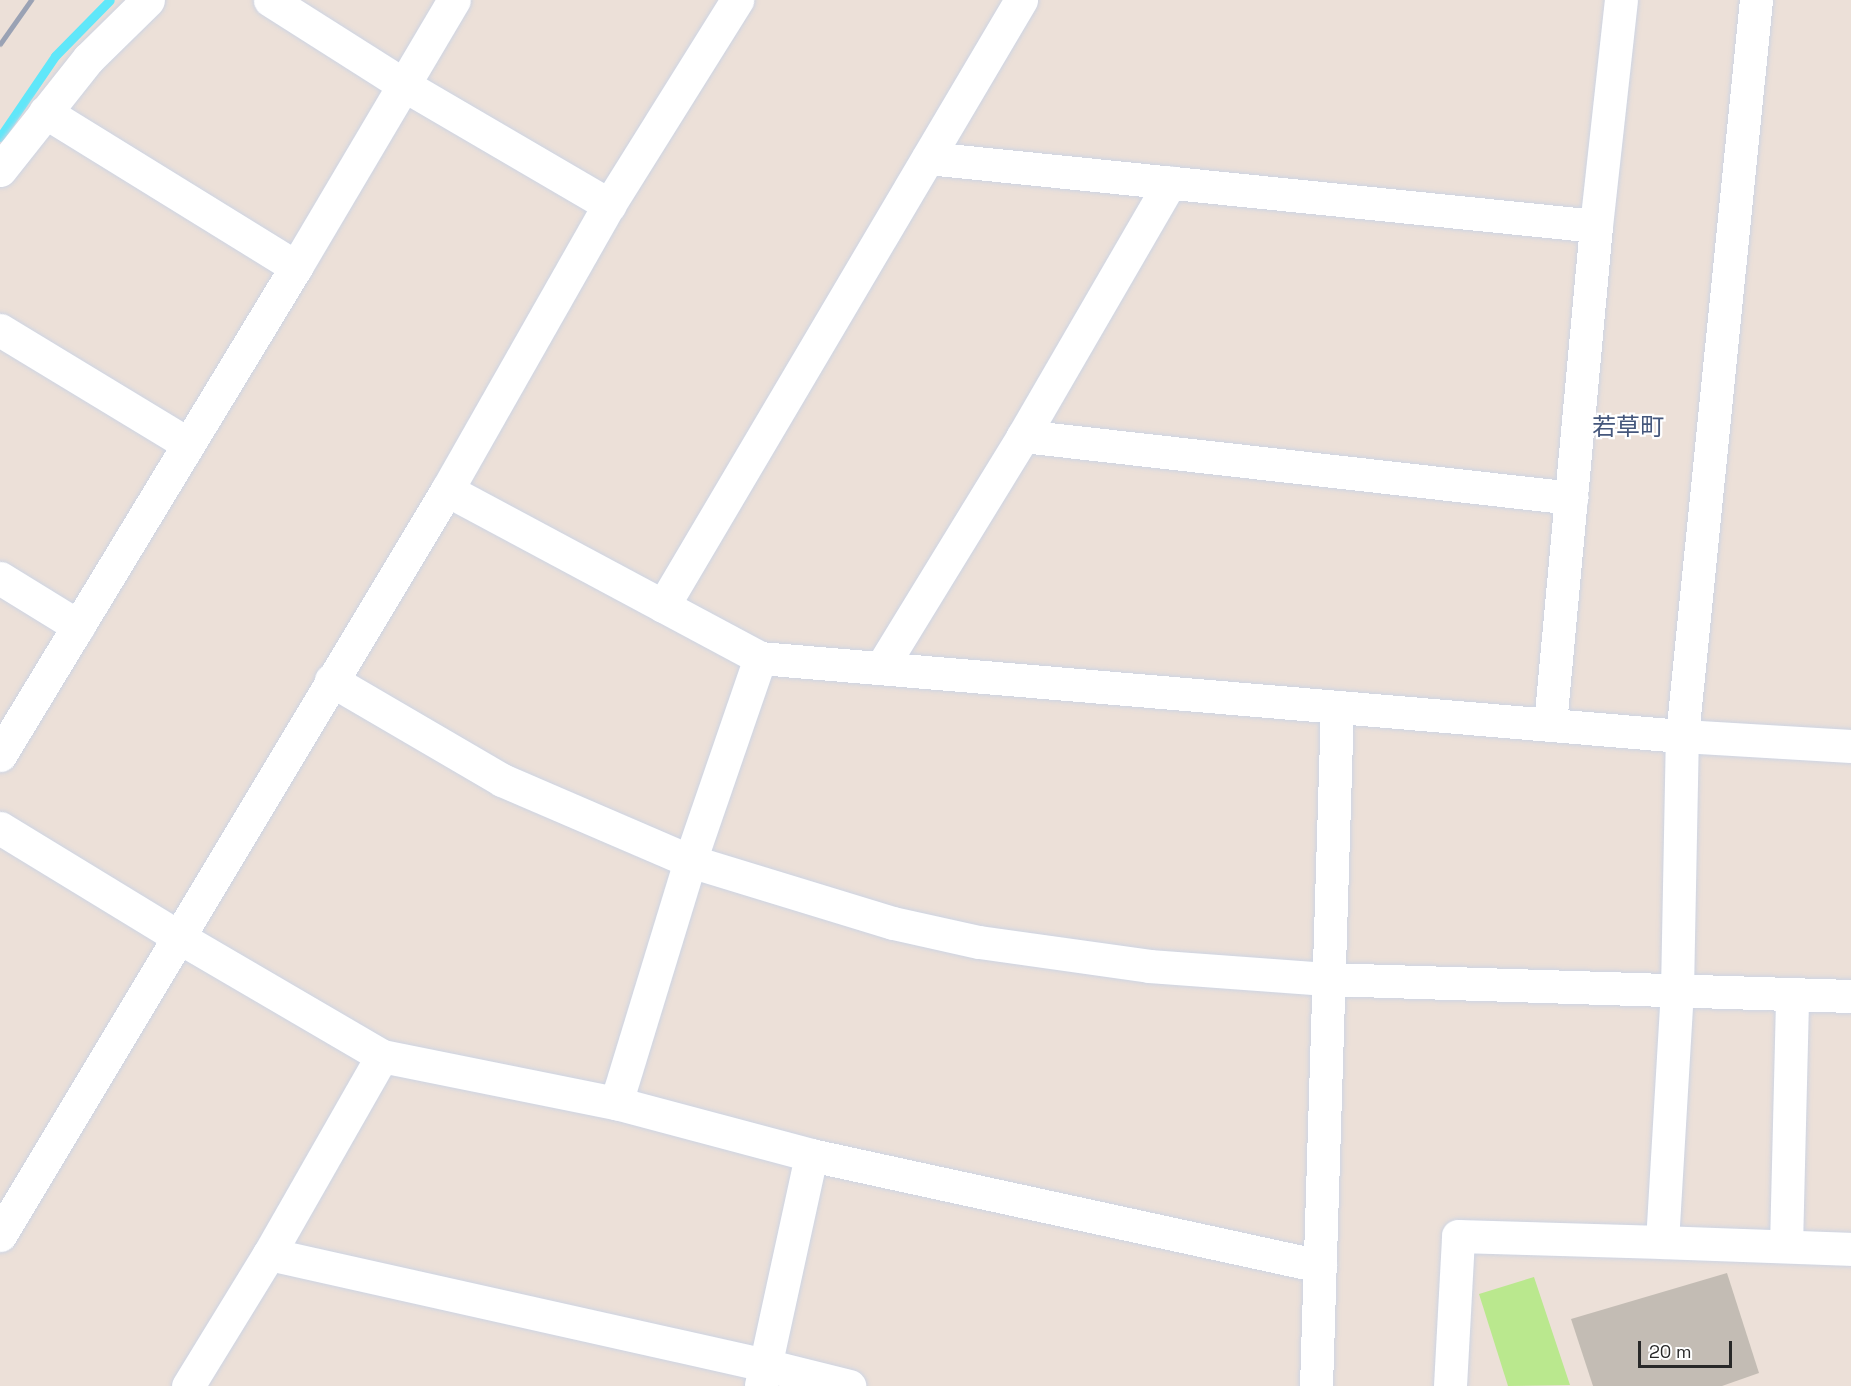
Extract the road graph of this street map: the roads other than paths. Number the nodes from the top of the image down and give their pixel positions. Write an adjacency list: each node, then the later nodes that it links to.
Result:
1 (148, 0): 9 (street)
2 (270, 0): 8 (street)
3 (454, 0): 8 (street)
4 (737, 0): 13 (street)
5 (1021, 0): 10 (street)
6 (1621, 0): 14 (street)
7 (1756, 0): 29 (street)
8 (404, 85): 13 (street); 15 (street)
9 (45, 112): 11 (street); 15 (street)
10 (928, 158): 12 (street); 22 (street)
11 (0, 170)
12 (1170, 182): 14 (street); 17 (street)
13 (609, 204): 19 (street)
14 (1596, 226): 20 (street)
15 (296, 267): 18 (street)
16 (0, 330): 18 (street)
17 (1023, 436): 20 (street); 25 (street)
18 (188, 444): 23 (street)
19 (447, 490): 22 (street); 26 (street)
20 (1572, 498): 28 (street)
21 (0, 578): 23 (street)
22 (663, 606): 24 (street)
23 (78, 626): 31 (street)
24 (760, 658): 25 (street); 33 (street)
25 (881, 668): 27 (street)
26 (331, 680): 33 (street); 34 (street)
27 (1336, 707): 28 (street); 35 (street)
28 (1550, 724): 29 (street)
29 (1682, 736): 30 (street); 36 (street)
30 (1851, 746)
31 (0, 755)
32 (0, 828): 34 (street)
33 (690, 861): 35 (street); 40 (street)
34 (177, 936): 39 (street); 42 (street)
35 (1327, 979): 36 (street); 47 (street)
36 (1677, 991): 37 (street); 43 (street)
37 (1792, 994): 38 (street); 44 (street)
38 (1851, 996)
39 (382, 1056): 40 (street); 46 (street)
40 (616, 1103): 41 (street)
41 (811, 1155): 47 (street); 48 (street)
42 (0, 1235)
43 (1662, 1242): 44 (street); 52 (street)
44 (1786, 1246): 45 (street)
45 (1851, 1249)
46 (269, 1254): 48 (street); 49 (street)
47 (1320, 1266): 51 (street)
48 (763, 1375): 50 (street)
49 (188, 1386)
50 (849, 1386)
51 (1316, 1386)
52 (1450, 1386)

